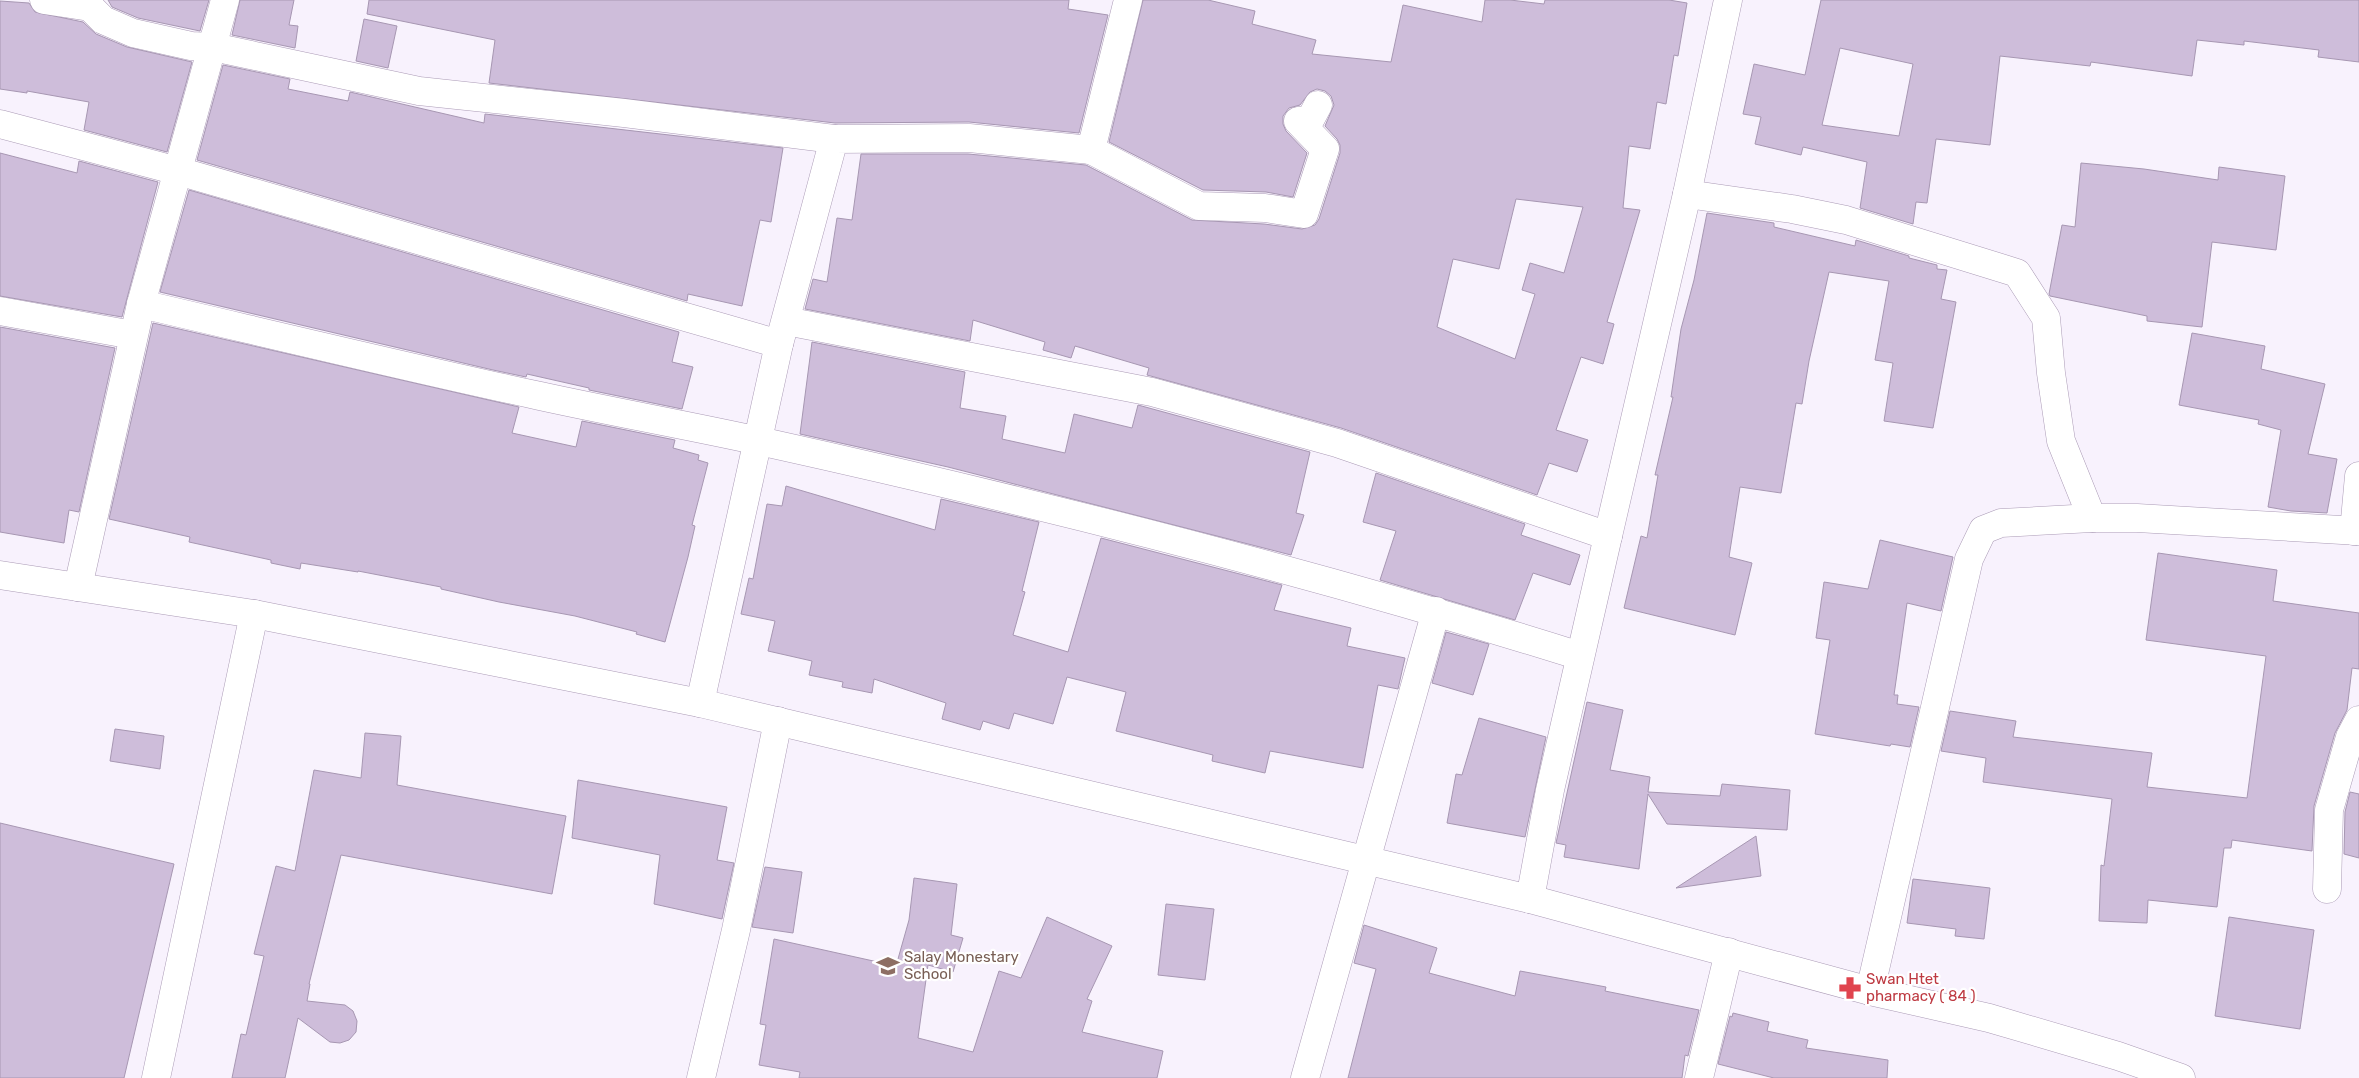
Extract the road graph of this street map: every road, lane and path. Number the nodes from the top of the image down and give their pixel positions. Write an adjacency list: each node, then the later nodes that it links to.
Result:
1 (44, 0): 5 (street)
2 (225, 0): 5 (street)
3 (1128, 0): 9 (street)
4 (1728, 0): 11 (street)
5 (213, 47): 8 (street); 10 (street)
6 (1318, 105): 9 (street)
7 (0, 124): 10 (street)
8 (834, 139): 9 (street); 14 (street)
9 (1091, 150)
10 (178, 171): 12 (street); 14 (street)
11 (1687, 194): 18 (street); 20 (street)
12 (141, 304): 15 (street); 16 (street)
13 (0, 311): 15 (street)
14 (783, 332): 16 (street); 20 (street)
15 (133, 335): 22 (street)
16 (759, 441): 23 (street); 26 (street)
17 (2359, 476): 19 (street)
18 (2092, 518): 19 (street); 33 (street)
19 (2357, 531)
20 (1608, 536): 25 (street)
21 (0, 575): 22 (street)
22 (78, 586): 24 (street)
23 (1436, 610): 25 (street); 29 (street)
24 (254, 614): 26 (street); 34 (street)
25 (1580, 656): 31 (street)
26 (700, 703): 28 (street)
27 (2359, 720): 30 (street)
28 (778, 721): 29 (street); 35 (street)
29 (1367, 861): 31 (street); 36 (street)
30 (2328, 888)
31 (1530, 899): 32 (street)
32 (1730, 952): 33 (street); 37 (street)
33 (1870, 990): 38 (street)
34 (156, 1078)
35 (702, 1078)
36 (1305, 1078)
37 (1699, 1078)
38 (2181, 1078)

